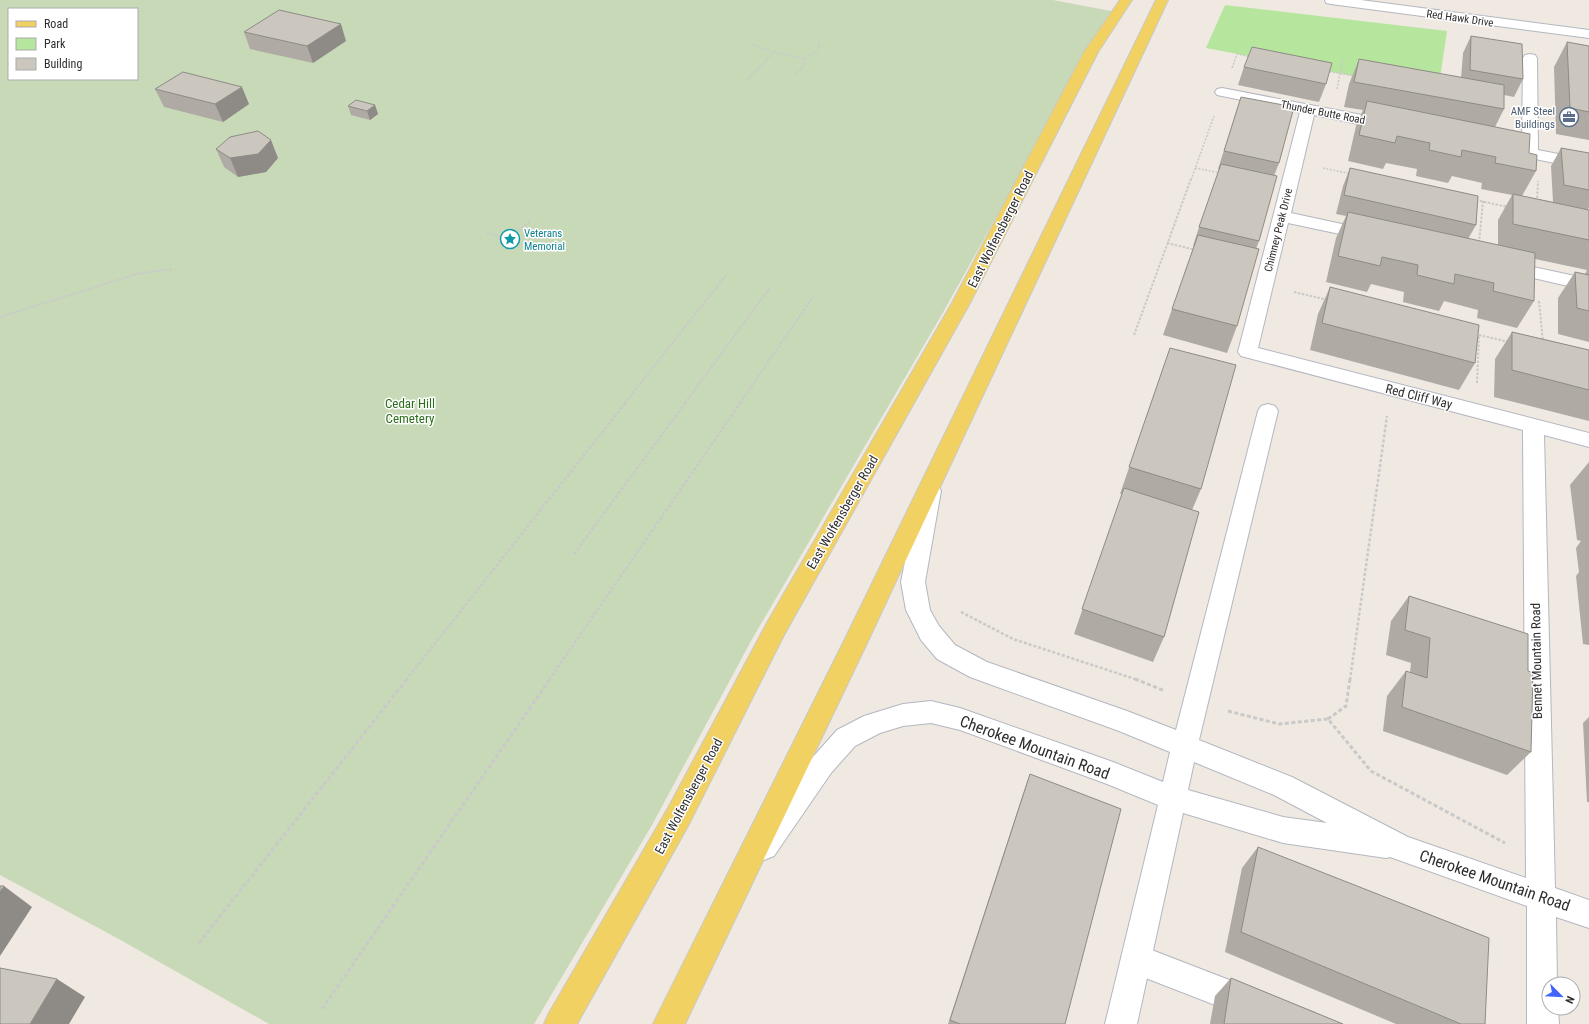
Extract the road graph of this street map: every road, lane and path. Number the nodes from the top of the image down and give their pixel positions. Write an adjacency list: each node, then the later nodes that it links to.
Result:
1 (1126, 0): 76 (main road, East Wolfensberger Road)
2 (1162, 0): 61 (main road)
3 (1331, 0): 4 (street, Red Hawk Drive)
4 (1589, 34)
5 (820, 43): 11 (path)
6 (751, 44): 7 (path)
7 (774, 52): 11 (path); 16 (path)
8 (1252, 57): 17 (path)
9 (1343, 58): 13 (path)
10 (1530, 58): 22 (street)
11 (804, 59): 14 (path)
12 (1325, 70): 13 (path)
13 (1340, 73): 15 (path); 19 (path)
14 (795, 74)
15 (1355, 76)
16 (747, 80)
17 (1222, 92): 18 (street, Thunder Butte Road); 25 (path)
18 (1308, 109): 19 (street, Thunder Butte Road); 23 (street, Chimney Peak Drive)
19 (1332, 114): 20 (street, Thunder Butte Road)
20 (1401, 128)
21 (1484, 144): 22 (street)
22 (1534, 154): 24 (street); 30 (path)
23 (1295, 162): 26 (path); 32 (street, Chimney Peak Drive)
24 (1589, 165)
25 (1195, 168): 27 (path); 37 (path)
26 (1355, 174)
27 (1226, 175)
28 (1475, 200): 29 (path)
29 (1483, 201): 31 (path); 40 (path)
30 (1537, 205)
31 (1514, 208)
32 (1281, 216): 36 (street); 44 (street, Chimney Peak Drive)
33 (530, 221): 35 (path)
34 (487, 232): 35 (path)
35 (510, 240): 38 (path)
36 (1387, 240)
37 (1167, 243): 39 (path); 51 (path)
38 (536, 246)
39 (1196, 250)
40 (1477, 260): 42 (street)
41 (172, 269): 49 (path)
42 (1537, 273): 45 (street); 53 (path)
43 (727, 274): 73 (path)
44 (1264, 285): 48 (path); 55 (street, Chimney Peak Drive)
45 (1589, 285)
46 (771, 286): 62 (path)
47 (813, 297): 75 (path)
48 (1334, 301)
49 (0, 316)
50 (1472, 334): 52 (path)
51 (1134, 335)
52 (1479, 336): 54 (path); 58 (path)
53 (1543, 343)
54 (1515, 344)
55 (1248, 352): 56 (street, Red Cliff Way)
56 (1390, 388): 58 (street, Red Cliff Way); 65 (path)
57 (1268, 411): 64 (street)
58 (1476, 411): 59 (street, Red Cliff Way)
59 (1533, 425): 60 (street, Red Cliff Way); 69 (street, Bennet Mountain Road)
60 (1589, 440)
61 (931, 482): 66 (street, Cherokee Mountain Road); 70 (main road)
62 (574, 554)
63 (961, 612): 64 (path)
64 (1195, 703): 65 (path); 66 (street)
65 (1328, 719): 69 (path)
66 (1184, 745): 67 (street); 68 (street, Cherokee Mountain Road)
67 (1173, 798): 68 (street, Cherokee Mountain Road); 70 (street, Cherokee Mountain Road); 74 (street)
68 (1402, 848): 71 (street, Cherokee Mountain Road)
69 (1539, 861): 71 (street, Bennet Mountain Road)
70 (738, 884): 77 (main road)
71 (1540, 896): 72 (street, Cherokee Mountain Road); 80 (street, Bennet Mountain Road)
72 (1589, 914)
73 (199, 943)
74 (1136, 959): 78 (street); 79 (street)
75 (322, 1009)
76 (560, 1024)
77 (669, 1024)
78 (1121, 1024)
79 (1304, 1024)
80 (1543, 1024)

